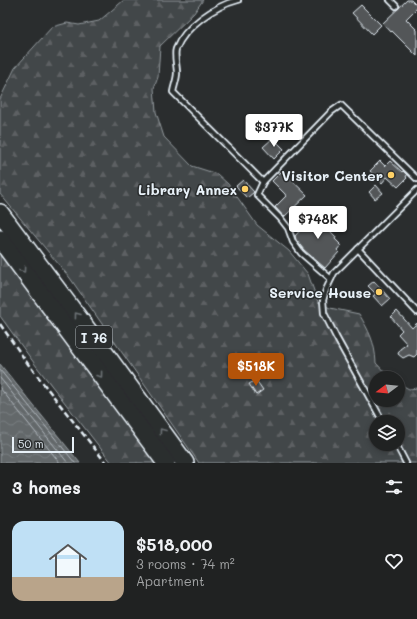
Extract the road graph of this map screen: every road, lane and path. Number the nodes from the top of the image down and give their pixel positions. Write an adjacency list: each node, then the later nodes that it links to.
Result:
1 (238, 0): 5 (lane)
2 (390, 0): 3 (lane)
3 (396, 6)
4 (417, 178): 5 (lane)
5 (263, 182): 10 (lane)
6 (417, 190): 9 (lane)
7 (0, 213): 15 (highway, I 76, one-way to 7)
8 (0, 239): 14 (highway, I 76, one-way to 14)
9 (358, 249): 10 (lane); 11 (lane)
10 (331, 279): 12 (lane)
11 (417, 312)
12 (380, 415)
13 (400, 451): 16 (lane)
14 (166, 463)
15 (184, 463)
16 (406, 463)

